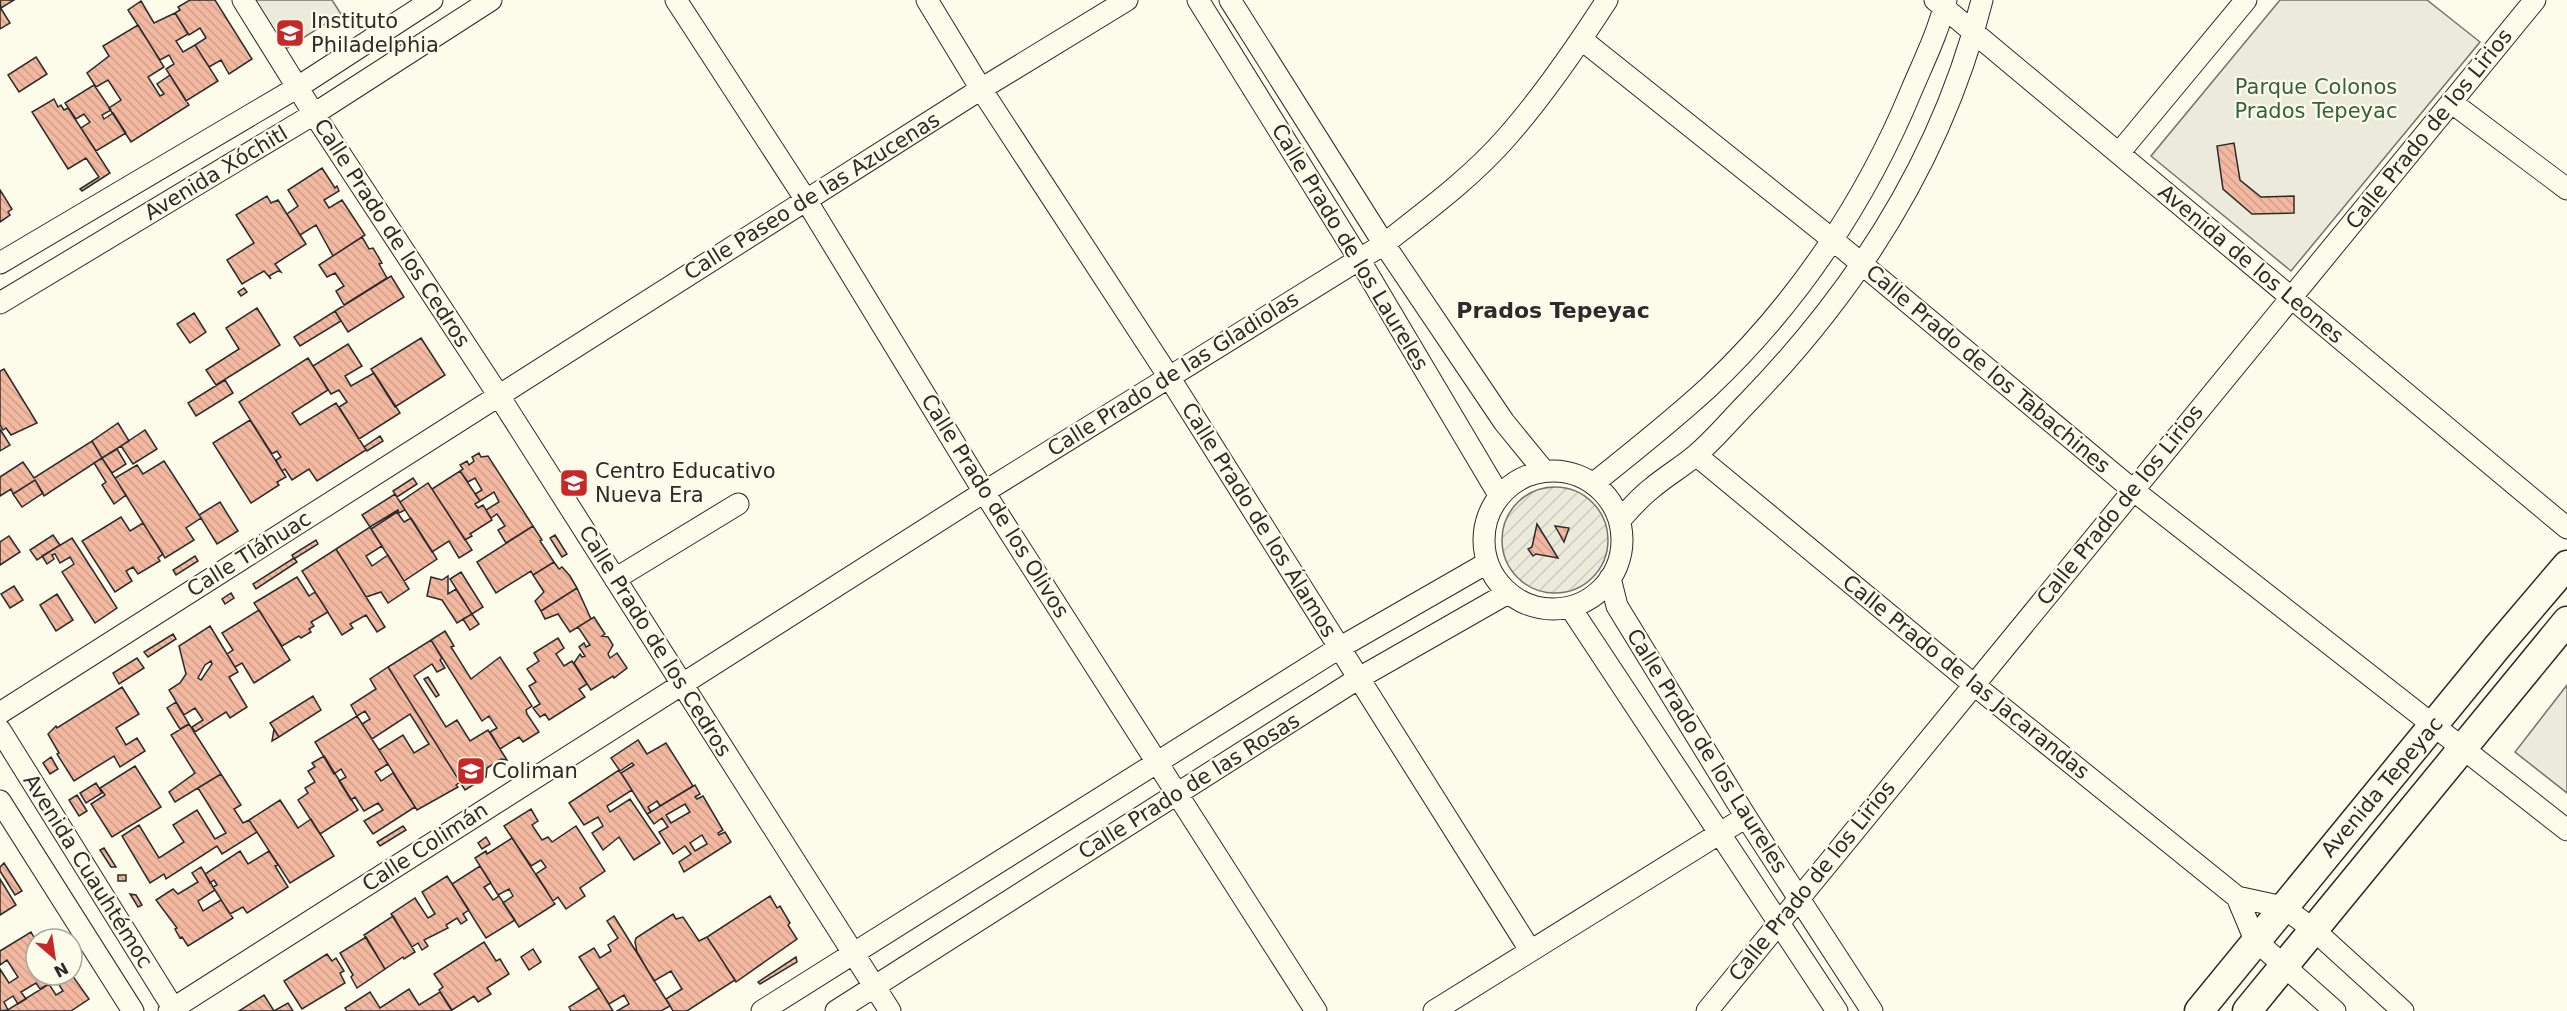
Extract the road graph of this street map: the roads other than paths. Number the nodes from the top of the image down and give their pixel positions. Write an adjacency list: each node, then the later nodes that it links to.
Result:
1 (243, 0): 16 (street, Calle Prado de los Cedros)
2 (432, 0): 16 (street, Avenida Xóchitl)
3 (491, 0): 19 (street, Avenida Xóchitl)
4 (676, 0): 22 (street, Calle Prado de los Olivos)
5 (927, 0): 17 (street, Calle Prado de los Álamos)
6 (1127, 0): 17 (street, Calle Paseo de las Azucenas)
7 (1198, 0): 25 (street, Calle Prado de los Laureles)
8 (1230, 0): 24 (street, Calle Prado de los Laureles)
9 (1607, 0): 15 (street, Calle Prado de las Gladiolas)
10 (1982, 0): 14 (street)
11 (2246, 0): 20 (street)
12 (2535, 0): 18 (street, Calle Prado de los Lirios)
13 (1942, 2): 14 (street, Avenida de los Leones); 23 (street)
14 (1974, 32): 20 (street, Avenida de los Leones); 27 (street)
15 (1581, 39): 23 (street, Calle Prado de los Tabachines); 24 (street, Calle Prado de las Gladiolas)
16 (298, 87): 19 (street, Calle Prado de los Cedros); 26 (street, Avenida Xóchitl)
17 (981, 89): 22 (street, Calle Paseo de las Azucenas); 30 (street, Calle Prado de los Álamos)
18 (2451, 102): 21 (street); 28 (street, Calle Prado de los Lirios)
19 (314, 114): 29 (street, Avenida Xóchitl); 31 (street, Calle Prado de los Cedros)
20 (2119, 153): 28 (street, Avenida de los Leones)
21 (2567, 189)
22 (806, 200): 31 (street, Calle Paseo de las Azucenas); 36 (street, Calle Prado de los Olivos)
23 (1833, 240): 27 (street, Calle Prado de los Tabachines); 34 (street)
24 (1384, 244): 25 (street, Calle Prado de las Gladiolas); 33 (street, Calle Prado de los Laureles)
25 (1359, 259): 30 (street, Calle Prado de las Gladiolas); 37 (street, Calle Prado de los Laureles)
26 (0, 263)
27 (1863, 265): 32 (street); 35 (street, Calle Prado de los Tabachines)
28 (2291, 297): 35 (street, Calle Prado de los Lirios); 40 (street, Avenida de los Leones)
29 (0, 303)
30 (1169, 377): 36 (street, Calle Prado de las Gladiolas); 48 (street, Calle Prado de los Álamos)
31 (499, 396): 44 (street, Calle Prado de los Cedros); 52 (street, Calle Tláhuac)
32 (1696, 455): 39 (street); 51 (street, Calle Prado de las Jacarandas)
33 (1544, 471): 34 (street); 37 (street)
34 (1594, 483): 39 (street)
35 (2133, 490): 51 (street, Calle Prado de los Lirios); 53 (street, Calle Prado de los Tabachines)
36 (984, 492): 50 (street, Calle Prado de las Gladiolas); 56 (street, Calle Prado de los Olivos)
37 (1499, 495): 41 (street)
38 (738, 504): 44 (street)
39 (1620, 520): 43 (street)
40 (2567, 528)
41 (1487, 563): 45 (street); 48 (street, Calle Prado de las Rosas)
42 (2567, 565): 53 (street, Avenida Tepeyac)
43 (1610, 578): 46 (street); 59 (street, Calle Prado de los Laureles)
44 (615, 579): 50 (street, Calle Prado de los Cedros)
45 (1508, 593): 46 (street); 49 (street, Calle Prado de las Rosas)
46 (1570, 607): 61 (street, Calle Prado de los Laureles)
47 (2567, 621): 55 (street, Avenida Tepeyac)
48 (1339, 648): 49 (street, Calle Prado de los Álamos); 56 (street, Calle Prado de las Rosas)
49 (1359, 678): 57 (street, Calle Prado de las Rosas); 68 (street, Calle Prado de los Álamos)
50 (682, 684): 69 (street, Calle Prado de los Cedros); 72 (street, Calle Colimán)
51 (1973, 684): 62 (street, Calle Prado de las Jacarandas); 63 (street, Calle Prado de los Lirios)
52 (0, 713)
53 (2432, 726): 55 (street, Calle Prado de los Tabachines); 64 (street, Avenida Tepeyac)
54 (0, 730): 72 (street, Avenida Cuauhtémoc)
55 (2462, 749): 60 (street, Calle Prado de los Tabachines); 66 (street, Avenida Tepeyac)
56 (1158, 761): 57 (street, Calle Prado de los Olivos); 69 (street, Calle Prado de las Rosas)
57 (1179, 793): 71 (street, Calle Prado de las Rosas); 77 (street, Calle Prado de los Olivos)
58 (0, 801): 73 (street, Avenida Cuauhtémoc)
59 (1746, 817): 61 (street); 63 (street, Calle Prado de los Laureles)
60 (2567, 830)
61 (1720, 834): 65 (street, Calle Prado de los Laureles); 68 (street)
62 (2238, 897): 64 (street, Calle Prado de las Jacarandas); 67 (street, Calle Prado de las Jacarandas)
63 (1798, 898): 65 (street, Calle Prado de los Lirios); 81 (street, Calle Prado de los Laureles)
64 (2283, 907): 66 (street, Calle Prado de las Jacarandas); 67 (street, Avenida Tepeyac)
65 (1778, 922): 79 (street, Calle Prado de los Lirios); 80 (street, Calle Prado de los Laureles)
66 (2314, 930): 70 (street, Avenida Tepeyac); 85 (street, Calle Prado de las Jacarandas)
67 (2255, 940): 70 (street, Calle Prado de las Jacarandas); 82 (street, Avenida Tepeyac)
68 (1530, 951): 78 (street)
69 (853, 953): 71 (street, Calle Prado de los Cedros); 74 (street, Calle Prado de las Rosas)
70 (2284, 966): 83 (street, Avenida Tepeyac); 84 (street, Calle Prado de las Jacarandas)
71 (874, 986): 75 (street, Calle Prado de las Rosas); 76 (street, Calle Prado de los Cedros)
72 (173, 1010)
73 (133, 1011)
74 (762, 1011)
75 (836, 1011)
76 (890, 1011)
77 (1316, 1011)
78 (1434, 1011)
79 (1707, 1011)
80 (1837, 1011)
81 (1872, 1011)
82 (2199, 1011)
83 (2247, 1011)
84 (2335, 1011)
85 (2403, 1011)

